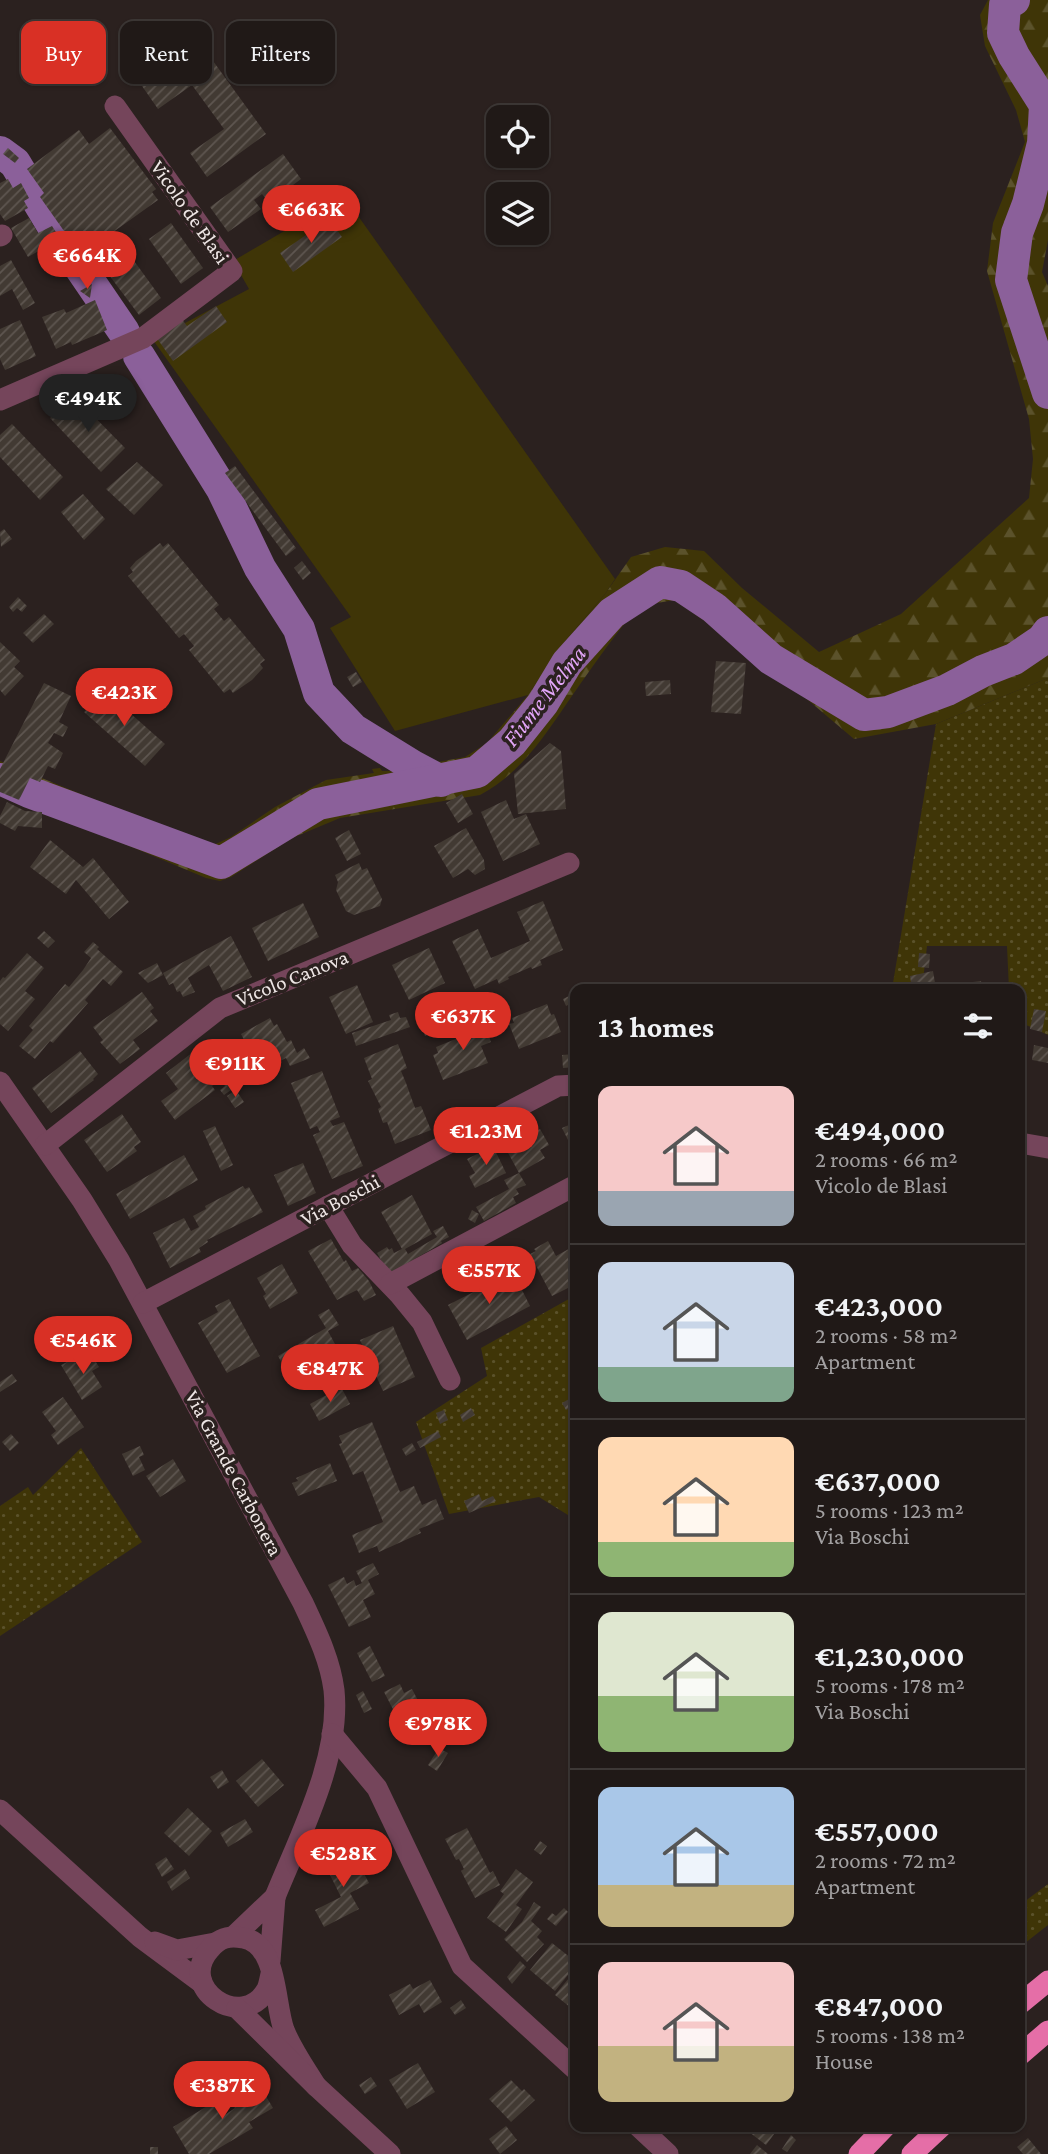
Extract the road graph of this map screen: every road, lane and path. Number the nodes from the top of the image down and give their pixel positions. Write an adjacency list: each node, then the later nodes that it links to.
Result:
1 (115, 106): 2 (street, Vicolo de Blasi)
2 (0, 400)
3 (569, 863): 7 (street, Vicolo Canova)
4 (0, 1082): 7 (street, Via Grande Carbonera)
5 (570, 1085): 10 (street, Via Boschi)
6 (1025, 1144): 8 (street)
7 (45, 1145): 12 (street, Via Grande Carbonera)
8 (1048, 1148)
9 (570, 1188): 11 (street)
10 (328, 1206): 11 (street); 12 (street, Via Boschi)
11 (390, 1284): 13 (street)
12 (143, 1303): 14 (street, Via Grande Carbonera)
13 (450, 1380)
14 (332, 1734): 16 (street, Via Grande Carbonera); 26 (street)
15 (0, 1810): 17 (street)
16 (275, 1897): 18 (street, Via Grande Carbonera); 19 (street, Via Grande Carbonera)
17 (140, 1937): 18 (street); 21 (street)
18 (225, 1939): 19 (street); 21 (street)
19 (270, 1967): 23 (street); 27 (street)
20 (1048, 1981): 22 (highway)
21 (202, 1983): 23 (street)
22 (1025, 2000)
23 (237, 2008): 27 (street)
24 (1048, 2031): 25 (highway)
25 (1025, 2051)
26 (570, 2065)
27 (316, 2086): 31 (street)
28 (644, 2132): 32 (street)
29 (880, 2132): 33 (highway)
30 (936, 2132): 34 (highway)
31 (390, 2154)
32 (668, 2154)
33 (859, 2154)
34 (912, 2154)

